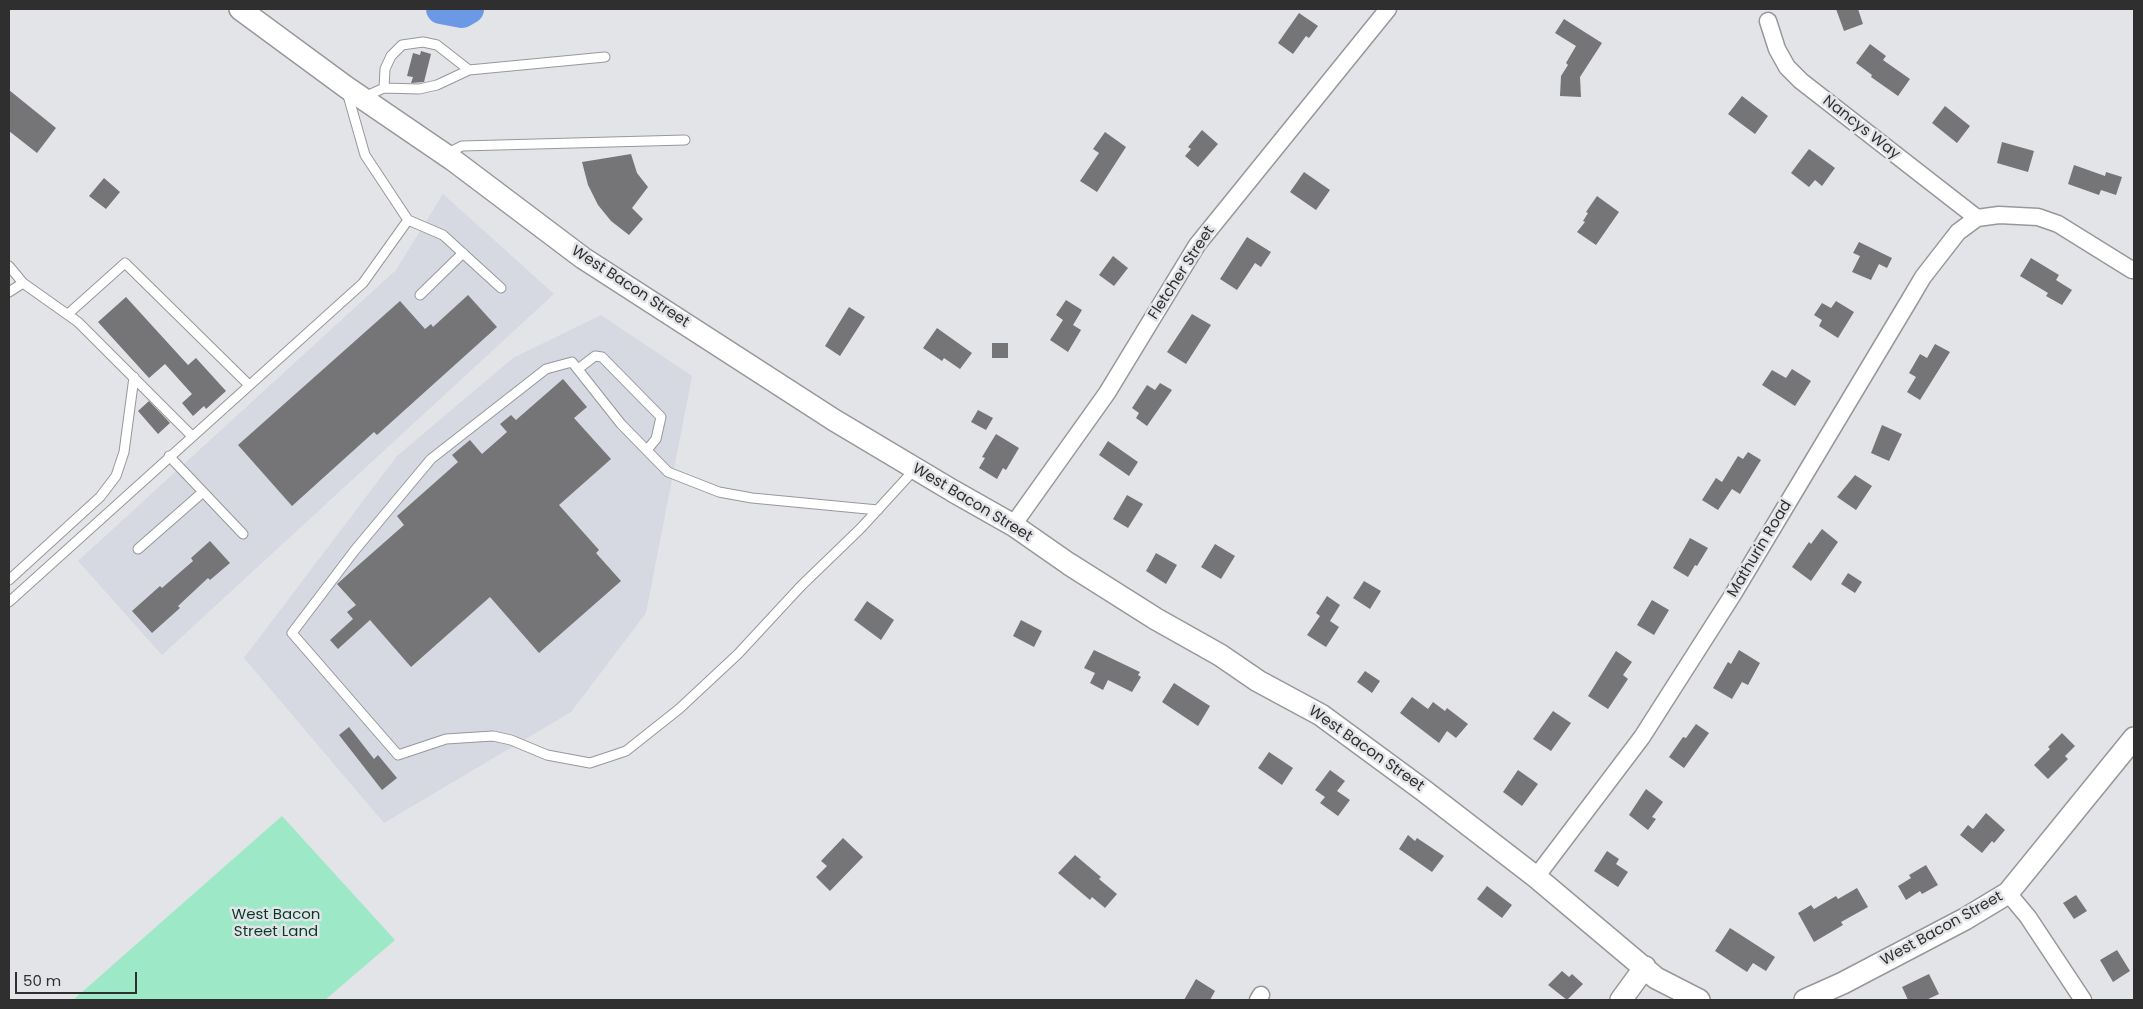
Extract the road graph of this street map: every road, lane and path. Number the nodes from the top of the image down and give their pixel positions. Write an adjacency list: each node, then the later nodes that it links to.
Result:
1 (240, 9): 7 (street, West Bacon Street)
2 (1388, 9): 29 (street, Fletcher Street)
3 (1768, 21): 10 (street, Nancys Way)
4 (605, 57): 5 (lane)
5 (469, 70): 6 (lane); 6 (lane)
6 (384, 88): 7 (lane)
7 (354, 93): 9 (street, West Bacon Street); 11 (lane)
8 (685, 140): 9 (lane)
9 (449, 157): 26 (street, West Bacon Street)
10 (1977, 218): 14 (street); 35 (street, Mathurin Road)
11 (408, 220): 12 (lane); 22 (lane)
12 (463, 253): 16 (lane); 18 (lane)
13 (9, 266): 15 (lane)
14 (2132, 270)
15 (23, 283): 17 (lane); 19 (lane)
16 (501, 288)
17 (9, 292)
18 (420, 295)
19 (68, 314): 21 (lane); 22 (lane)
20 (578, 369): 24 (lane); 24 (lane); 28 (lane)
21 (134, 377): 23 (lane); 32 (lane)
22 (249, 386): 23 (lane)
23 (192, 436): 25 (lane)
24 (647, 450): 28 (lane)
25 (169, 456): 27 (lane); 33 (lane)
26 (915, 468): 28 (lane); 29 (street, West Bacon Street)
27 (203, 492): 30 (lane); 31 (lane)
28 (878, 510)
29 (1012, 525): 35 (street, West Bacon Street)
30 (243, 534)
31 (138, 549)
32 (9, 580)
33 (9, 602)
34 (2134, 738): 36 (street, West Bacon Street)
35 (1536, 877): 37 (street, West Bacon Street)
36 (2008, 893): 40 (street, West Bacon Street); 41 (street)
37 (1645, 967): 38 (street); 39 (street, West Bacon Street)
38 (1621, 1000)
39 (1699, 1000)
40 (1805, 1000)
41 (2083, 1000)

